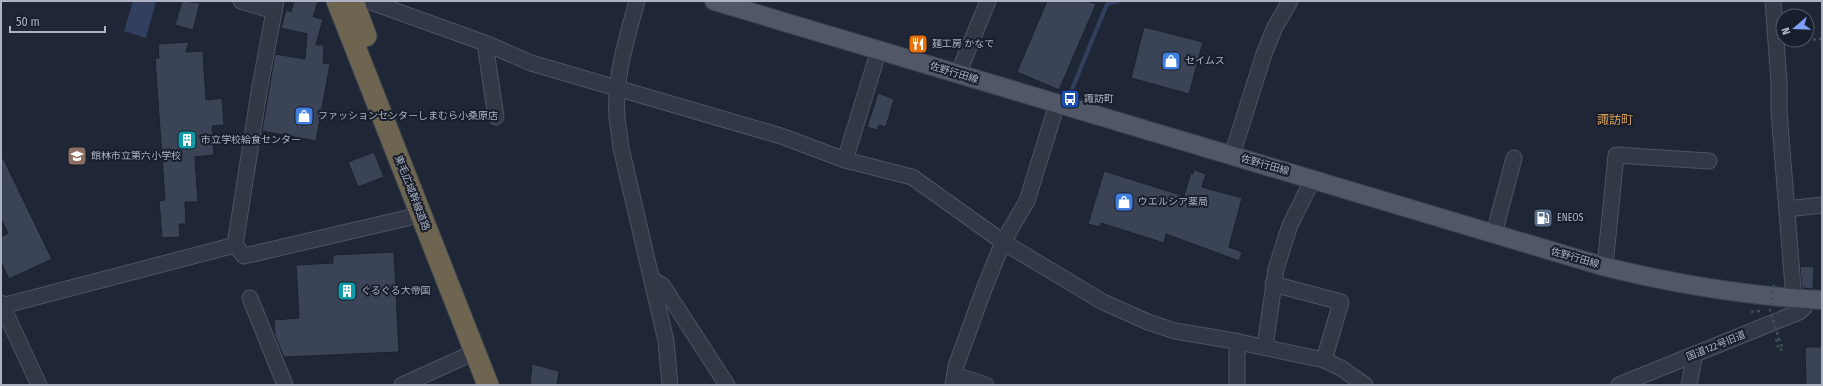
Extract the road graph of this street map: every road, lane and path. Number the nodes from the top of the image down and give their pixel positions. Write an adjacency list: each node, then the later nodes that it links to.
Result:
1 (240, 1): 10 (street)
2 (337, 1): 24 (highway, 東毛広域幹線道路)
3 (353, 1): 47 (highway, 東毛広域幹線道路)
4 (368, 1): 11 (street)
5 (637, 1): 14 (street)
6 (714, 1): 12 (main road, 佐野行田線)
7 (988, 1): 13 (street)
8 (1290, 1): 17 (street)
9 (1774, 1): 23 (street)
10 (275, 6): 27 (street)
11 (485, 43): 14 (street); 16 (street)
12 (879, 50): 13 (main road, 佐野行田線); 19 (street)
13 (958, 74): 15 (main road, 佐野行田線)
14 (618, 89): 19 (street); 29 (street)
15 (1057, 104): 17 (main road, 佐野行田線); 26 (street)
16 (496, 117)
17 (1232, 155): 21 (main road, 佐野行田線)
18 (1514, 158): 25 (street)
19 (844, 160): 26 (street)
20 (1709, 162): 28 (street)
21 (1313, 179): 25 (main road, 佐野行田線); 30 (street)
22 (1822, 205): 23 (street)
23 (1787, 209): 33 (street)
24 (420, 213): 27 (street); 39 (highway, 東毛広域幹線道路)
25 (1494, 234): 28 (main road, 佐野行田線)
26 (1003, 242): 37 (street); 42 (street)
27 (235, 245): 34 (street)
28 (1602, 266): 33 (main road, 佐野行田線)
29 (652, 279): 48 (street); 49 (street)
30 (1273, 284): 38 (street); 41 (street)
31 (1774, 285): 36 (path, bridge)
32 (250, 298): 44 (street)
33 (1807, 299): 40 (street, 国道122号旧道)
34 (1, 304): 35 (street)
35 (6, 326): 43 (street)
36 (1777, 339)
37 (1237, 341): 38 (street); 51 (street)
38 (1265, 347): 41 (street)
39 (475, 352): 45 (street); 46 (highway, 東毛広域幹線道路)
40 (1695, 354): 53 (street, 国道122号旧道); 54 (street)
41 (1324, 360): 52 (street)
42 (954, 380): 50 (street)
43 (39, 385)
44 (285, 385)
45 (402, 385)
46 (488, 385)
47 (500, 385)
48 (670, 385)
49 (727, 385)
50 (986, 385)
51 (1237, 385)
52 (1365, 385)
53 (1619, 385)
54 (1689, 385)

